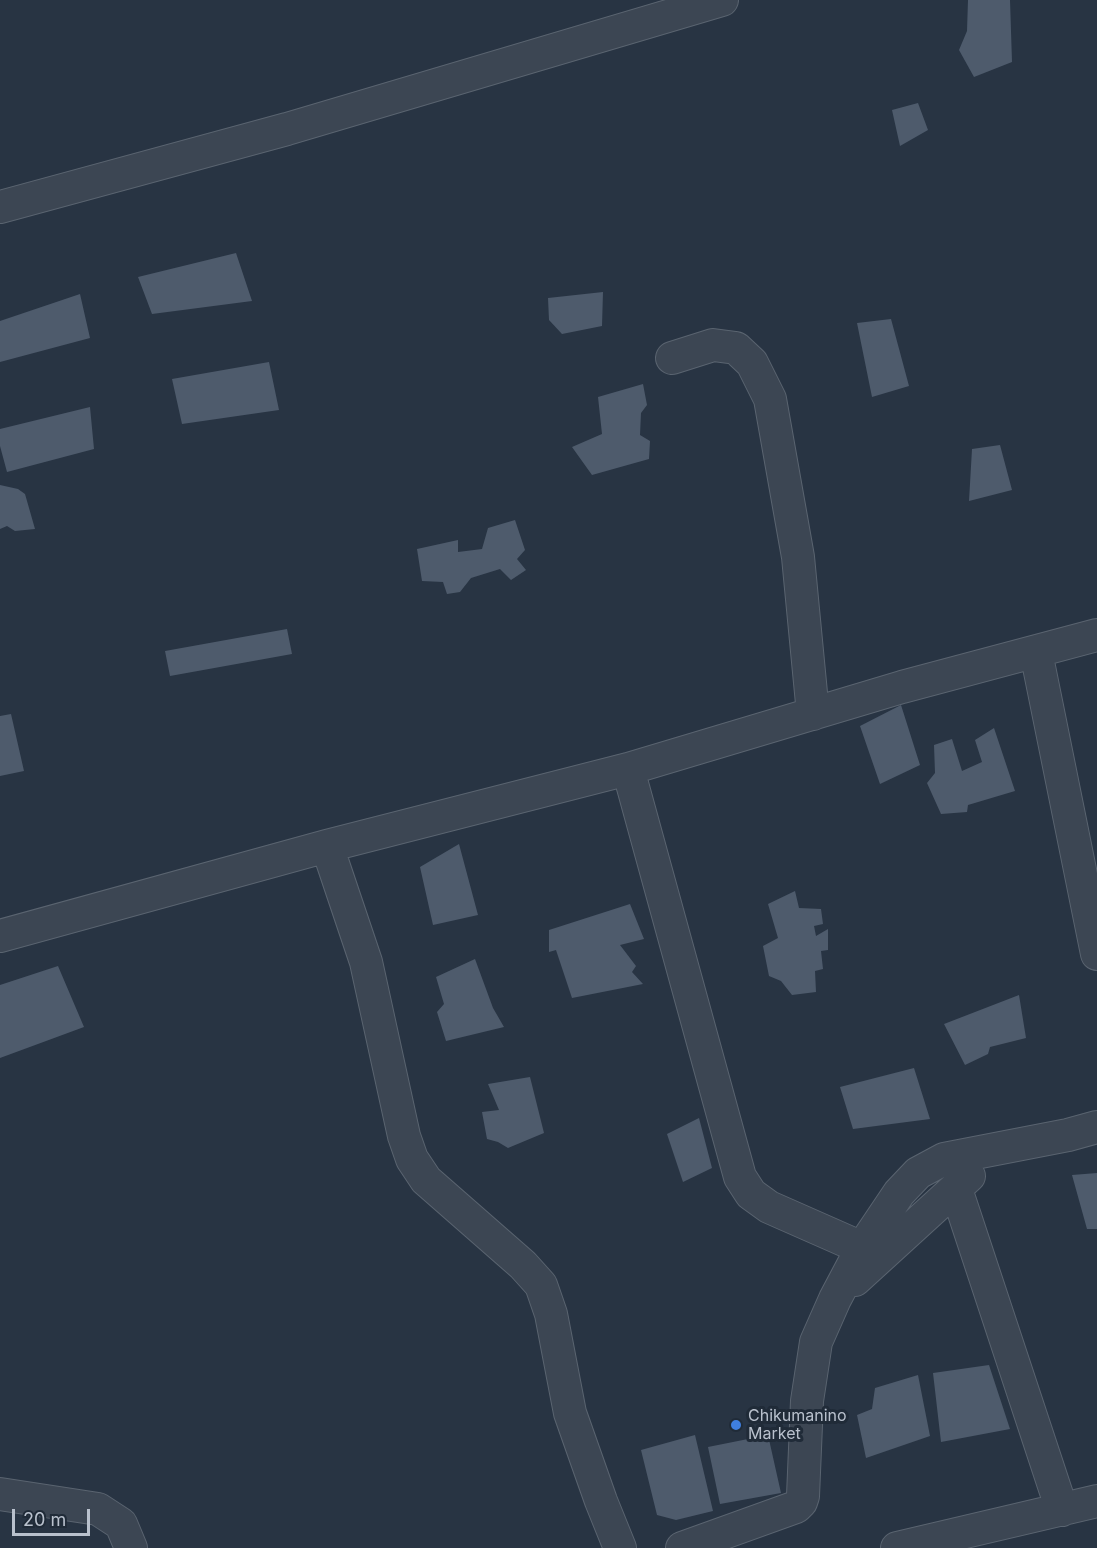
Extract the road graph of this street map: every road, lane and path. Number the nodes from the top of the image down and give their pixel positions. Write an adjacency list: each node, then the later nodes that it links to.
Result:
1 (722, 0): 2 (street)
2 (0, 207)
3 (672, 358): 6 (street)
4 (1097, 635): 5 (street)
5 (1036, 651): 6 (street); 10 (street)
6 (813, 714): 7 (street)
7 (628, 769): 8 (street); 14 (street)
8 (327, 846): 9 (street); 20 (street)
9 (0, 936)
10 (1097, 954)
11 (1097, 1126): 12 (street)
12 (999, 1148): 13 (street); 14 (street)
13 (956, 1189): 15 (street); 18 (street)
14 (862, 1248): 15 (street)
15 (835, 1299): 21 (street)
16 (0, 1494): 19 (street)
17 (1097, 1501): 18 (street)
18 (1062, 1510): 22 (street)
19 (131, 1548)
20 (620, 1548)
21 (682, 1548)
22 (897, 1548)

